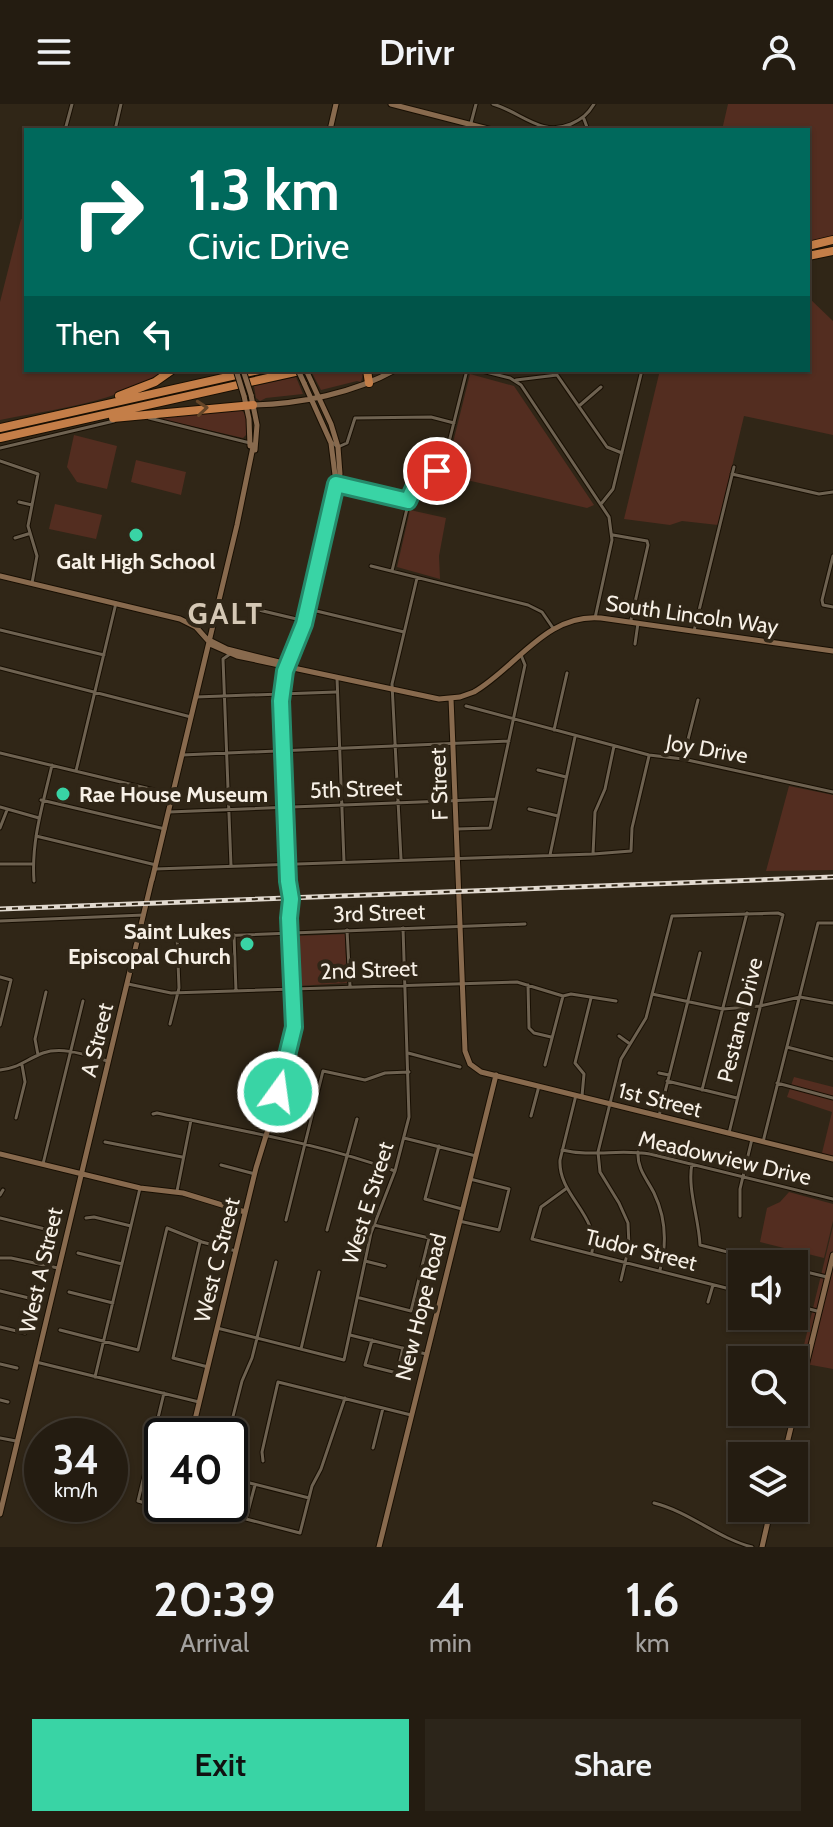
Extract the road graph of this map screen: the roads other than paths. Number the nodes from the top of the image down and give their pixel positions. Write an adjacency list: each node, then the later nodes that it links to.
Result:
1 (72, 104): 10 (street)
2 (121, 104): 11 (street)
3 (336, 104): 12 (street)
4 (391, 104): 9 (street)
5 (476, 104): 9 (street)
6 (493, 104): 14 (street)
7 (594, 104): 8 (street)
8 (584, 119): 15 (street); 16 (street)
9 (471, 123): 13 (street)
10 (66, 128)
11 (115, 128)
12 (330, 128)
13 (486, 128)
14 (549, 128)
15 (562, 128)
16 (587, 128)
17 (833, 240): 18 (highway)
18 (810, 246)
19 (833, 251): 20 (highway)
20 (810, 256)
21 (169, 372): 38 (highway)
22 (237, 372): 36 (street, A Street, bridge)
23 (243, 372): 36 (street, A Street, bridge)
24 (250, 372): 38 (highway)
25 (294, 372): 39 (highway)
26 (304, 372): 35 (street, bridge)
27 (367, 372): 33 (highway)
28 (391, 372): 33 (street)
29 (467, 372): 40 (street)
30 (486, 372): 32 (street)
31 (642, 372): 47 (street)
32 (516, 380): 37 (street); 56 (street)
33 (369, 383): 35 (street)
34 (601, 387): 37 (street)
35 (314, 396): 36 (street); 42 (street); 45 (street)
36 (249, 400): 39 (highway, one-way to 36); 44 (street, A Street); 50 (street, A Street)
37 (579, 406): 47 (street)
38 (57, 415): 41 (highway)
39 (68, 422): 43 (highway)
40 (454, 423): 45 (street); 54 (street)
41 (0, 428)
42 (325, 429): 45 (street); 52 (street)
43 (0, 438)
44 (250, 443): 46 (street); 50 (street, A Street)
45 (338, 447): 52 (street)
46 (0, 448)
47 (622, 453): 56 (street)
48 (0, 461): 57 (street)
49 (734, 467): 51 (street)
50 (249, 470): 73 (street, A Street)
51 (732, 474): 53 (street); 79 (street)
52 (336, 484): 54 (street); 71 (street, West C Street)
53 (833, 492)
54 (408, 501): 64 (street)
55 (19, 502): 57 (street)
56 (601, 504): 59 (street)
57 (32, 505): 58 (street)
58 (28, 534): 60 (street); 67 (street)
59 (613, 535): 72 (street); 75 (street)
60 (15, 538)
61 (833, 556): 62 (street)
62 (832, 564): 70 (street)
63 (371, 566): 64 (street)
64 (392, 571): 66 (street)
65 (0, 576): 67 (street)
66 (417, 578): 77 (street); 80 (street)
67 (32, 583): 68 (street)
68 (116, 603): 76 (street); 85 (street)
69 (246, 607): 74 (street)
70 (833, 607)
71 (308, 609): 74 (street, West C Street); 80 (street)
72 (595, 618): 75 (street, South Lincoln Way); 77 (street, South Lincoln Way)
73 (214, 620): 76 (street); 81 (street, A Street)
74 (305, 621): 87 (street, West C Street)
75 (634, 623): 79 (street, South Lincoln Way); 82 (street)
76 (196, 627): 81 (street)
77 (553, 628): 86 (street, South Lincoln Way)
78 (0, 630): 85 (street)
79 (694, 631): 83 (street, South Lincoln Way)
80 (404, 632): 91 (street)
81 (209, 640): 84 (street); 87 (street); 96 (street, A Street)
82 (635, 644)
83 (833, 651)
84 (230, 654): 87 (street); 95 (street)
85 (104, 655): 92 (street)
86 (521, 655): 97 (street, South Lincoln Way); 101 (street)
87 (287, 665): 90 (street); 94 (street, West C Street)
88 (0, 668): 92 (street)
89 (567, 673): 102 (street)
90 (337, 676): 91 (street); 93 (street)
91 (393, 689): 97 (street); 106 (street)
92 (95, 691): 100 (street); 117 (street)
93 (338, 692): 94 (street); 108 (street)
94 (281, 694): 95 (street); 109 (street, West C Street)
95 (224, 696): 96 (street); 111 (street)
96 (196, 697): 100 (street, A Street)
97 (451, 698): 105 (street, F Street)
98 (698, 700): 114 (street)
99 (466, 706): 101 (street, Joy Drive)
100 (191, 717): 112 (street, A Street)
101 (514, 718): 102 (street, Joy Drive); 104 (street)
102 (554, 730): 103 (street, Joy Drive)
103 (575, 737): 107 (street, Joy Drive); 118 (street)
104 (509, 741): 105 (street); 121 (street)
105 (453, 744): 106 (street); 123 (street, F Street)
106 (396, 746): 108 (street); 124 (street)
107 (614, 746): 113 (street, Joy Drive); 138 (street)
108 (340, 749): 109 (street); 125 (street)
109 (283, 752): 111 (street); 127 (street, West C Street)
110 (0, 753): 115 (street)
111 (227, 754): 112 (street); 130 (street)
112 (182, 755): 120 (street, A Street)
113 (649, 755): 114 (street, Joy Drive); 138 (street)
114 (683, 759): 119 (street, Joy Drive)
115 (52, 765): 117 (street); 122 (street)
116 (538, 770): 118 (street)
117 (76, 771): 120 (street)
118 (566, 777): 132 (street)
119 (833, 792)
120 (173, 794): 131 (street, A Street)
121 (496, 799): 123 (street, 5th Street); 136 (street)
122 (41, 800): 133 (street); 135 (street)
123 (455, 801): 124 (street, 5th Street); 136 (street, F Street)
124 (399, 803): 125 (street, 5th Street); 141 (street)
125 (342, 805): 127 (street, 5th Street); 142 (street)
126 (0, 807): 129 (street)
127 (285, 808): 130 (street, 5th Street); 145 (street, West C Street)
128 (529, 809): 132 (street)
129 (7, 810): 133 (street); 134 (street)
130 (229, 810): 131 (street, 5th Street); 146 (street)
131 (169, 812): 135 (street, A Street)
132 (558, 816): 139 (street)
133 (39, 818): 137 (street)
134 (0, 828)
135 (165, 829): 147 (street, A Street)
136 (457, 829): 140 (street, F Street)
137 (36, 836): 144 (street); 147 (street)
138 (593, 854): 139 (street)
139 (550, 855): 140 (street)
140 (458, 857): 141 (street); 154 (street, F Street)
141 (401, 859): 142 (street)
142 (344, 862): 145 (street)
143 (0, 864): 144 (street)
144 (33, 864): 148 (street)
145 (287, 864): 146 (street); 157 (street, West C Street)
146 (231, 866): 147 (street)
147 (156, 867): 150 (street, A Street)
148 (34, 881)
149 (747, 913): 172 (street); 180 (street, Pestana Drive); 181 (street)
150 (144, 915): 151 (street); 160 (street, A Street)
151 (0, 921)
152 (833, 923): 174 (street)
153 (525, 924): 154 (street, 3rd Street)
154 (460, 925): 155 (street, 3rd Street); 163 (street, F Street)
155 (403, 928): 156 (street, 3rd Street); 165 (street, West E Street)
156 (347, 930): 157 (street, 3rd Street); 167 (street)
157 (290, 932): 158 (street, 3rd Street); 168 (street, West C Street)
158 (234, 935): 159 (street, 3rd Street); 169 (street)
159 (177, 937): 160 (street, 3rd Street); 171 (street)
160 (139, 939): 164 (street, A Street)
161 (700, 953): 178 (street)
162 (0, 977): 183 (street)
163 (462, 983): 165 (street, 2nd Street); 166 (street, 2nd Street); 197 (street, F Street)
164 (128, 984): 171 (street, 2nd Street); 192 (street, A Street)
165 (406, 984): 167 (street, 2nd Street); 189 (street, West E Street)
166 (528, 985): 173 (street, 2nd Street); 185 (street)
167 (350, 986): 168 (street, 2nd Street)
168 (292, 989): 169 (street, 2nd Street); 216 (street, West C Street)
169 (236, 991): 171 (street, 2nd Street)
170 (46, 992): 190 (street)
171 (178, 993): 182 (street)
172 (652, 994): 178 (street); 186 (street)
173 (563, 996): 175 (street, 2nd Street); 185 (street)
174 (800, 997): 179 (street); 180 (street); 187 (street)
175 (591, 998): 177 (street, 2nd Street); 205 (street)
176 (83, 1001): 188 (street)
177 (616, 1001)
178 (687, 1002): 181 (street); 201 (street)
179 (833, 1003)
180 (760, 1006): 181 (street); 206 (street, Pestana Drive)
181 (723, 1009): 204 (street)
182 (170, 1024)
183 (0, 1025)
184 (619, 1036): 186 (street)
185 (551, 1037): 194 (street)
186 (630, 1044): 208 (street)
187 (787, 1047): 191 (street); 202 (street)
188 (70, 1052): 190 (street); 192 (street); 231 (street)
189 (408, 1053): 195 (street); 198 (street, West E Street)
190 (38, 1055): 193 (street)
191 (833, 1059)
192 (108, 1061): 235 (street, A Street)
193 (22, 1065): 196 (street); 212 (street)
194 (545, 1065)
195 (460, 1067)
196 (0, 1070)
197 (480, 1071): 200 (street, 1st Street)
198 (409, 1072): 217 (street, West E Street); 221 (street)
199 (659, 1073): 201 (street)
200 (496, 1075): 203 (street, 1st Street); 228 (street, New Hope Road)
201 (668, 1078): 204 (street); 211 (street)
202 (777, 1083): 207 (street); 220 (street)
203 (539, 1086): 205 (street, 1st Street); 210 (street)
204 (702, 1090): 206 (street)
205 (579, 1096): 208 (street, 1st Street); 223 (street)
206 (737, 1098): 215 (street, Pestana Drive)
207 (833, 1098)
208 (610, 1104): 211 (street, 1st Street); 224 (street)
209 (153, 1114): 214 (street)
210 (531, 1116)
211 (659, 1116): 215 (street, 1st Street)
212 (16, 1118)
213 (357, 1119): 227 (street)
214 (191, 1120): 216 (street); 229 (street)
215 (729, 1133): 218 (street, 1st Street)
216 (267, 1136): 221 (street); 236 (street, West C Street)
217 (404, 1138): 222 (street); 234 (street, West E Street)
218 (752, 1139): 220 (street, 1st Street); 237 (street)
219 (105, 1142): 229 (street)
220 (763, 1142): 230 (street, 1st Street)
221 (305, 1145): 227 (street); 250 (street)
222 (439, 1146): 228 (street); 245 (street)
223 (562, 1150): 224 (street, Meadowview Drive); 240 (street)
224 (598, 1152): 225 (street, Meadowview Drive); 265 (street)
225 (638, 1152): 232 (street, Meadowview Drive); 269 (street)
226 (0, 1154): 231 (street)
227 (348, 1156): 234 (street); 255 (street)
228 (476, 1156): 238 (street, New Hope Road)
229 (182, 1157): 242 (street)
230 (833, 1159)
231 (43, 1164): 235 (street)
232 (692, 1164): 237 (street, Meadowview Drive); 260 (street)
233 (221, 1165): 236 (street)
234 (395, 1171): 252 (street, West E Street)
235 (81, 1174): 239 (street); 268 (street, West A Street)
236 (255, 1174): 246 (street, West C Street)
237 (742, 1177): 244 (street, Meadowview Drive); 247 (street)
238 (469, 1179): 245 (street, New Hope Road); 251 (street)
239 (140, 1188): 242 (street); 253 (street)
240 (567, 1188): 259 (street); 259 (street, Tudor Street)
241 (3, 1190): 243 (street)
242 (177, 1192): 246 (street)
243 (0, 1195)
244 (833, 1199)
245 (462, 1209): 251 (street, New Hope Road)
246 (245, 1212): 257 (street, West C Street)
247 (740, 1216)
248 (0, 1218): 254 (street)
249 (86, 1218): 253 (street)
250 (286, 1220)
251 (459, 1221): 294 (street, New Hope Road)
252 (374, 1225): 263 (street, West E Street); 278 (street)
253 (131, 1226): 266 (street)
254 (49, 1230)
255 (327, 1230)
256 (200, 1242): 257 (street); 291 (street); 297 (street)
257 (236, 1251): 285 (street, West C Street)
258 (78, 1253): 266 (street)
259 (591, 1254): 265 (street, Tudor Street)
260 (728, 1254)
261 (833, 1255): 272 (street)
262 (0, 1258): 268 (street)
263 (365, 1261): 267 (street); 278 (street, West E Street)
264 (276, 1262): 289 (street)
265 (626, 1263): 269 (street, Tudor Street); 273 (street)
266 (122, 1264): 281 (street)
267 (385, 1266)
268 (58, 1268): 295 (street, West A Street)
269 (660, 1271): 274 (street, Tudor Street)
270 (319, 1272): 293 (street)
271 (808, 1272): 272 (street)
272 (827, 1277): 283 (street)
273 (621, 1280)
274 (713, 1285): 275 (street, Tudor Street); 280 (street)
275 (728, 1289)
276 (0, 1291): 279 (street)
277 (69, 1292): 281 (street)
278 (358, 1298): 288 (street, West E Street)
279 (33, 1299)
280 (708, 1302)
281 (113, 1303): 291 (street)
282 (808, 1309): 283 (street)
283 (819, 1312): 312 (street)
284 (0, 1327): 287 (street)
285 (217, 1328): 289 (street); 297 (street, West C Street)
286 (60, 1330): 291 (street)
287 (25, 1333)
288 (350, 1335): 290 (street); 293 (street, West E Street)
289 (257, 1338): 293 (street); 309 (street)
290 (372, 1340): 292 (street); 292 (street)
291 (104, 1341): 299 (street)
292 (403, 1348): 294 (street)
293 (301, 1349)
294 (426, 1354): 306 (street, New Hope Road)
295 (35, 1362): 299 (street); 311 (street, West A Street)
296 (0, 1364): 298 (street)
297 (208, 1367): 304 (street, West C Street)
298 (17, 1368)
299 (95, 1377): 300 (street)
300 (164, 1393): 304 (street); 307 (street)
301 (345, 1398): 305 (street); 314 (street); 318 (street)
302 (0, 1400): 303 (street)
303 (8, 1402)
304 (199, 1402): 308 (street, West C Street)
305 (383, 1408): 306 (street); 313 (street)
306 (411, 1415): 323 (street, New Hope Road)
307 (158, 1418)
308 (195, 1418)
309 (233, 1418)
310 (0, 1438): 311 (street)
311 (16, 1441): 321 (street, West A Street)
312 (787, 1442)
313 (373, 1448)
314 (263, 1461)
315 (144, 1476): 319 (street)
316 (248, 1483): 317 (street)
317 (255, 1485): 318 (street); 318 (street)
318 (309, 1498)
319 (144, 1502)
320 (654, 1503): 324 (street)
321 (0, 1514)
322 (768, 1522): 325 (street)
323 (379, 1547)
324 (752, 1547)
325 (762, 1547)

